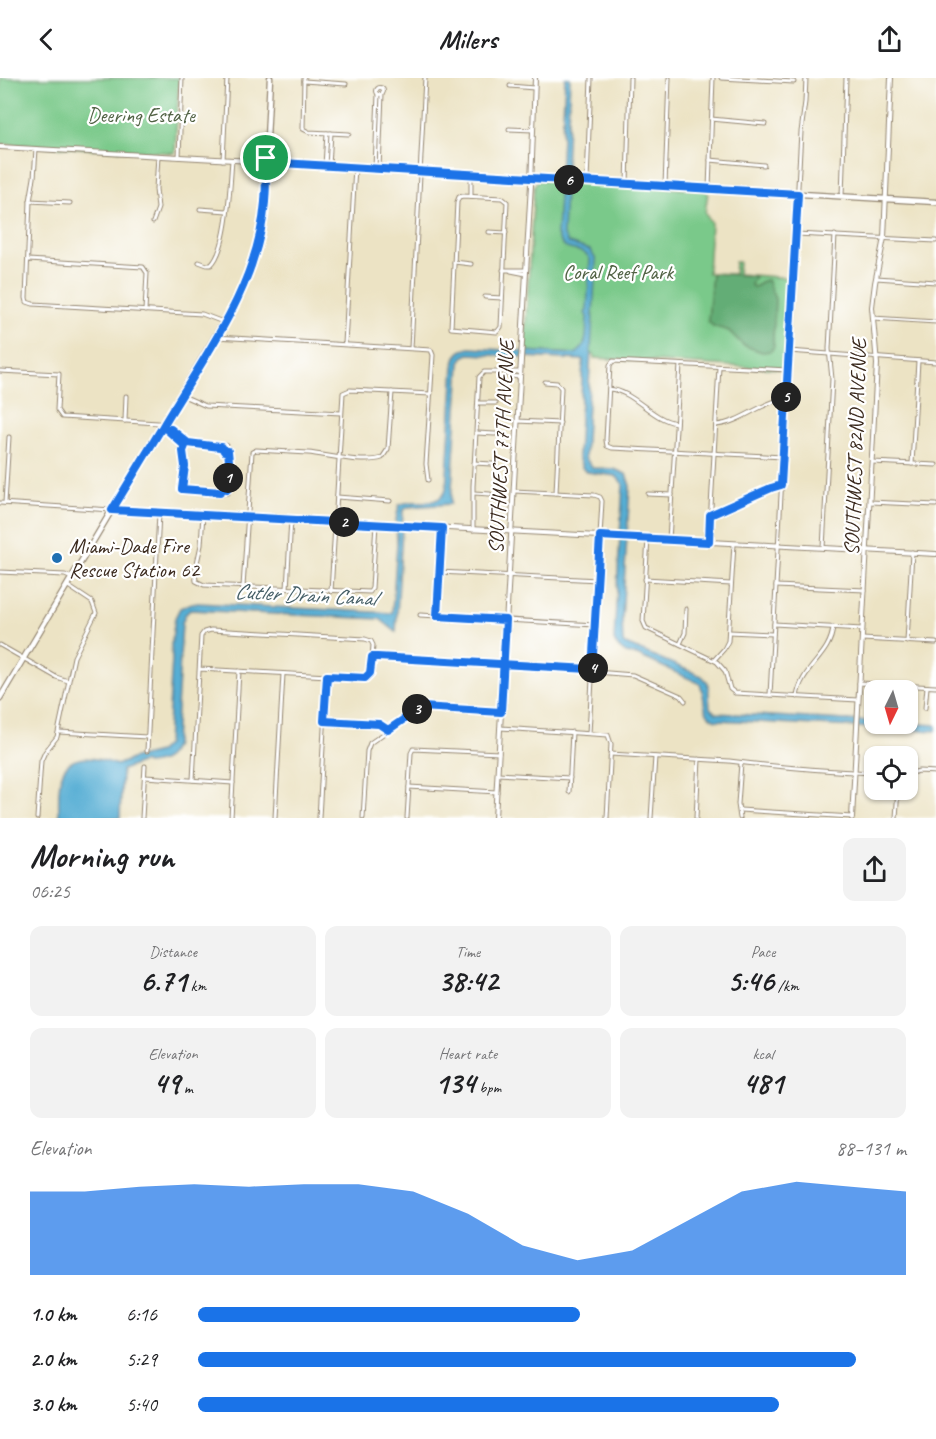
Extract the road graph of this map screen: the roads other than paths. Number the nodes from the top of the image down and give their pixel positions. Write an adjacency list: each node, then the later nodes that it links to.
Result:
1 (182, 78): 29 (street)
2 (226, 78): 30 (street)
3 (270, 78): 32 (main road)
4 (425, 78): 38 (street)
5 (535, 78): 18 (street, SOUTHWEST 77TH AVENUE)
6 (591, 78): 41 (street)
7 (630, 78): 42 (street)
8 (669, 78): 43 (street)
9 (713, 78): 20 (street)
10 (721, 78): 15 (street)
11 (806, 78): 45 (street)
12 (846, 78): 47 (street)
13 (891, 78): 48 (street, SOUTHWEST 82ND AVENUE)
14 (304, 80): 16 (street); 24 (street)
15 (794, 82)
16 (346, 84)
17 (510, 86): 18 (street)
18 (534, 88): 23 (street, SOUTHWEST 77TH AVENUE)
19 (380, 94): 37 (street)
20 (711, 121): 21 (street); 33 (street)
21 (765, 124)
22 (509, 129): 23 (street)
23 (533, 130): 40 (street, SOUTHWEST 77TH AVENUE)
24 (329, 133): 25 (street); 35 (street)
25 (349, 134)
26 (0, 147): 27 (street)
27 (36, 149): 28 (street); 49 (street)
28 (158, 156): 29 (street); 54 (street)
29 (179, 157): 30 (street)
30 (223, 160): 31 (street)
31 (232, 160): 32 (street); 53 (street)
32 (267, 162): 35 (main road); 74 (main road)
33 (710, 162): 34 (street); 44 (street)
34 (764, 165)
35 (327, 166): 36 (main road)
36 (355, 167): 37 (main road); 76 (street)
37 (377, 169): 38 (main road)
38 (421, 171): 39 (main road); 77 (street)
39 (472, 174): 40 (main road); 46 (street)
40 (532, 178): 41 (main road); 66 (street, SOUTHWEST 77TH AVENUE)
41 (587, 181): 42 (main road)
42 (627, 184): 43 (main road)
43 (665, 186): 44 (main road)
44 (709, 189): 45 (main road)
45 (798, 194): 47 (main road); 57 (street)
46 (471, 196): 56 (street); 63 (street)
47 (842, 196): 48 (main road)
48 (887, 199): 50 (main road); 59 (street, SOUTHWEST 82ND AVENUE)
49 (30, 201): 51 (street); 61 (street)
50 (936, 202)
51 (70, 203)
52 (200, 209): 53 (street)
53 (227, 211): 62 (street)
54 (153, 222)
55 (489, 231): 56 (street)
56 (506, 232): 65 (street)
57 (796, 234): 58 (street); 78 (street)
58 (835, 236): 59 (street); 79 (street)
59 (884, 238): 60 (street); 67 (street, SOUTHWEST 82ND AVENUE)
60 (936, 241)
61 (28, 260): 71 (street); 71 (street)
62 (199, 262)
63 (454, 262): 64 (street); 70 (street)
64 (471, 264)
65 (503, 270): 66 (street); 70 (street)
66 (526, 272): 87 (street, SOUTHWEST 77TH AVENUE)
67 (876, 278): 68 (street); 72 (street, SOUTHWEST 82ND AVENUE)
68 (936, 282)
69 (485, 297): 70 (street)
70 (502, 298)
71 (145, 311): 74 (street)
72 (873, 318): 73 (street); 80 (street, SOUTHWEST 82ND AVENUE)
73 (936, 322)
74 (224, 323): 75 (main road)
75 (216, 337): 76 (street); 92 (main road)
76 (345, 344): 77 (street)
77 (411, 348): 91 (street)
78 (789, 351): 79 (street); 85 (street)
79 (829, 353): 80 (street); 148 (street)
80 (877, 357): 81 (street); 112 (street, SOUTHWEST 82ND AVENUE)
81 (918, 361): 82 (street); 115 (street)
82 (936, 362)
83 (680, 364): 84 (street); 89 (street); 101 (street)
84 (719, 367): 85 (street); 102 (street)
85 (788, 370): 94 (street)
86 (0, 371): 98 (street)
87 (520, 375): 95 (street); 99 (street, SOUTHWEST 77TH AVENUE)
88 (545, 382): 100 (street)
89 (609, 388): 101 (street); 108 (street)
90 (392, 392): 91 (street); 97 (street); 111 (street)
91 (430, 394): 117 (street)
92 (181, 395): 97 (street); 103 (main road)
93 (126, 396): 98 (street)
94 (786, 398): 102 (street); 110 (street)
95 (477, 403): 96 (street); 104 (street)
96 (496, 403)
97 (341, 413): 111 (street)
98 (124, 421): 103 (street)
99 (518, 421): 100 (street); 119 (street, SOUTHWEST 77TH AVENUE)
100 (560, 423): 121 (street)
101 (677, 423): 108 (street)
102 (716, 425): 109 (street)
103 (165, 428): 107 (street); 131 (main road)
104 (477, 433): 105 (street); 113 (street)
105 (495, 434)
106 (9, 438): 129 (street)
107 (185, 443): 107 (street)
108 (675, 452): 109 (street); 124 (street)
109 (714, 454): 110 (street); 134 (street)
110 (783, 457): 118 (street)
111 (339, 458): 125 (street); 135 (street)
112 (872, 462): 115 (street); 127 (street, SOUTHWEST 82ND AVENUE)
113 (474, 463): 114 (street); 120 (street)
114 (492, 464)
115 (912, 464): 116 (street)
116 (936, 465)
117 (428, 480)
118 (781, 485): 134 (street); 147 (street)
119 (514, 491): 121 (street); 141 (street, SOUTHWEST 77TH AVENUE)
120 (474, 493): 122 (street); 140 (street)
121 (556, 493): 142 (street)
122 (490, 494)
123 (648, 494): 124 (street)
124 (672, 495): 144 (street)
125 (337, 497): 126 (street); 137 (street)
126 (390, 501)
127 (870, 502): 130 (street); 149 (street, SOUTHWEST 82ND AVENUE)
128 (0, 503): 129 (street)
129 (5, 503): 131 (street)
130 (936, 506)
131 (112, 510): 132 (street); 155 (main road)
132 (159, 512): 133 (street); 206 (street)
133 (203, 514): 135 (street); 161 (street)
134 (710, 515): 145 (street)
135 (248, 517): 136 (street); 161 (street)
136 (291, 519): 137 (street); 162 (street)
137 (335, 521): 138 (street); 164 (street)
138 (376, 524): 139 (street); 164 (street)
139 (442, 528): 140 (street); 153 (street)
140 (473, 530): 141 (street)
141 (512, 531): 142 (street); 154 (street, SOUTHWEST 77TH AVENUE)
142 (600, 536): 143 (street); 157 (street)
143 (648, 538): 144 (street); 156 (street)
144 (669, 540): 145 (street)
145 (709, 542): 146 (street)
146 (734, 543): 147 (street); 158 (street)
147 (778, 545): 148 (street); 160 (street)
148 (823, 548): 149 (street)
149 (867, 551): 150 (street); 163 (street, SOUTHWEST 82ND AVENUE)
150 (912, 552): 151 (street); 176 (street)
151 (936, 554)
152 (0, 572): 155 (street)
153 (439, 572): 154 (street); 167 (street)
154 (509, 576): 157 (street); 168 (street, SOUTHWEST 77TH AVENUE)
155 (72, 578): 159 (main road)
156 (645, 579): 158 (street); 178 (street)
157 (598, 580): 170 (street)
158 (732, 584): 173 (street)
159 (67, 586): 181 (main road); 189 (street)
160 (776, 586): 163 (street); 169 (street)
161 (243, 587): 162 (street)
162 (287, 589): 164 (street)
163 (865, 590): 172 (street, SOUTHWEST 82ND AVENUE)
164 (331, 592)
165 (686, 609): 178 (street)
166 (420, 615): 167 (street)
167 (437, 616): 168 (street)
168 (506, 620): 170 (street); 183 (street, SOUTHWEST 77TH AVENUE)
169 (774, 624): 171 (street); 174 (street)
170 (595, 625): 186 (street)
171 (833, 627): 172 (street); 194 (street)
172 (862, 629): 175 (street, SOUTHWEST 82ND AVENUE)
173 (729, 632): 174 (street); 182 (street)
174 (773, 634): 193 (street)
175 (862, 639): 176 (street); 190 (street, SOUTHWEST 82ND AVENUE)
176 (907, 642): 177 (street)
177 (936, 643)
178 (680, 644): 182 (street)
179 (0, 645): 181 (street)
180 (372, 657): 183 (street); 184 (street); 188 (street)
181 (24, 658): 189 (street); 195 (main road)
182 (714, 660): 193 (street)
183 (504, 664): 186 (street); 199 (street, SOUTHWEST 77TH AVENUE)
184 (200, 669): 185 (street); 221 (street)
185 (238, 671): 187 (street); 222 (street)
186 (592, 671): 197 (street); 205 (street)
187 (283, 674): 188 (street); 233 (street)
188 (327, 676): 200 (street)
189 (68, 681): 203 (street)
190 (859, 683): 191 (street); 196 (street, SOUTHWEST 82ND AVENUE)
191 (927, 687): 192 (street); 198 (street)
192 (936, 687)
193 (770, 695): 194 (street)
194 (798, 697): 196 (street)
195 (0, 698)
196 (858, 700): 215 (street, SOUTHWEST 82ND AVENUE)
197 (685, 702)
198 (925, 708)
199 (501, 712): 201 (street, SOUTHWEST 77TH AVENUE); 202 (street)
200 (324, 721): 202 (street); 234 (street)
201 (500, 728): 204 (street); 208 (street, SOUTHWEST 77TH AVENUE)
202 (388, 730): 235 (street)
203 (59, 732): 206 (street); 230 (street)
204 (572, 732): 205 (street); 220 (street)
205 (589, 733): 209 (street)
206 (148, 737): 207 (street)
207 (147, 751)
208 (499, 753): 218 (street, SOUTHWEST 77TH AVENUE); 223 (street)
209 (610, 754): 210 (street); 238 (street)
210 (655, 756): 211 (street); 239 (street)
211 (699, 759): 212 (street); 240 (street)
212 (741, 763): 215 (street); 227 (street)
213 (145, 766): 219 (street)
214 (918, 771): 217 (street)
215 (854, 772): 216 (street); 229 (street, SOUTHWEST 82ND AVENUE)
216 (864, 772)
217 (936, 772)
218 (498, 774): 220 (street); 224 (street, SOUTHWEST 77TH AVENUE)
219 (145, 777): 221 (street); 231 (street)
220 (570, 778): 225 (street)
221 (193, 780): 222 (street)
222 (233, 783): 232 (street)
223 (409, 787): 224 (street); 236 (street)
224 (497, 792): 237 (street, SOUTHWEST 77TH AVENUE)
225 (569, 792)
226 (897, 800): 243 (street)
227 (740, 810): 228 (street); 241 (street)
228 (785, 813): 229 (street); 242 (street)
229 (852, 817)
230 (37, 818)
231 (142, 818)
232 (231, 818)
233 (275, 818)
234 (319, 818)
235 (363, 818)
236 (407, 818)
237 (495, 818)
238 (607, 818)
239 (651, 818)
240 (696, 818)
241 (740, 818)
242 (785, 818)
243 (896, 818)

